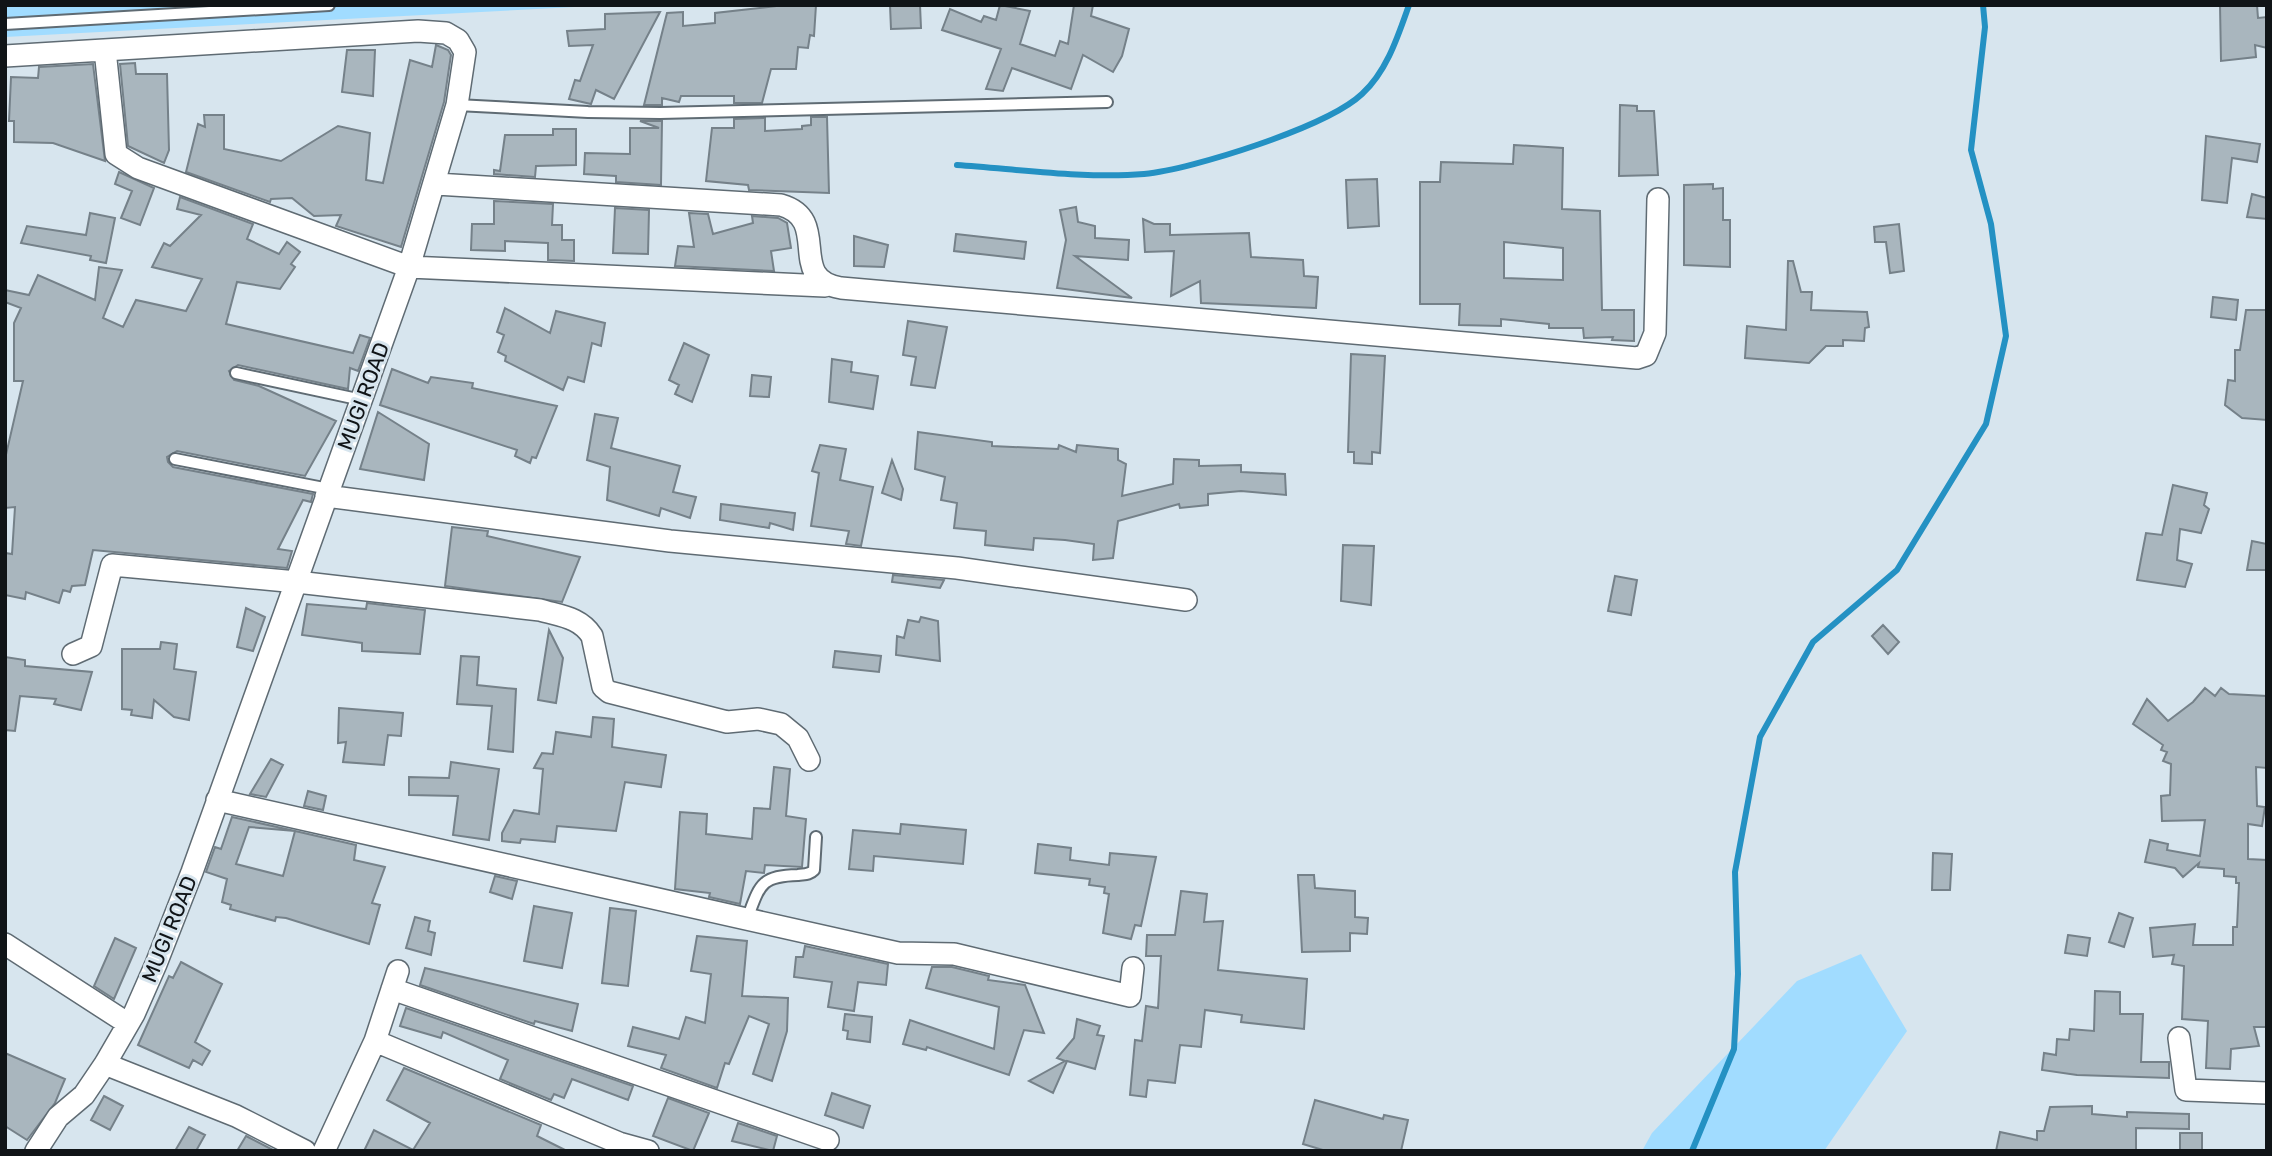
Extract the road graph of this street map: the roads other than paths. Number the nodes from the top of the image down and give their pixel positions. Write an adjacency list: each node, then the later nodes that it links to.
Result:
1 (329, 5): 2 (lane)
2 (5, 24)
3 (105, 50): 4 (street, MUGI ROAD); 6 (street, MUGI ROAD); 9 (street)
4 (5, 56)
5 (1107, 102): 6 (lane)
6 (457, 105): 7 (street, MUGI ROAD)
7 (436, 184): 9 (street, MUGI ROAD); 10 (street)
8 (1658, 199): 10 (street)
9 (409, 267): 10 (street); 12 (street, MUGI ROAD)
10 (825, 286)
11 (236, 373): 12 (lane)
12 (362, 400): 14 (street, MUGI ROAD)
13 (175, 459): 14 (lane)
14 (327, 493): 15 (street, MUGI ROAD); 16 (street)
15 (298, 582): 17 (street); 18 (street); 19 (street, MUGI ROAD)
16 (1186, 600)
17 (73, 654)
18 (809, 760)
19 (217, 800): 21 (street); 24 (street, MUGI ROAD)
20 (816, 837): 21 (lane)
21 (747, 919): 23 (street)
22 (5, 944): 24 (street)
23 (1133, 968)
24 (127, 1023): 27 (street, MUGI ROAD)
25 (2179, 1038): 28 (street)
26 (375, 1041): 29 (street); 30 (street); 33 (street)
27 (105, 1064): 31 (street, MUGI ROAD); 32 (street)
28 (2267, 1093)
29 (828, 1140)
30 (624, 1147): 34 (street)
31 (36, 1151)
32 (305, 1151)
33 (324, 1151)
34 (648, 1151)

